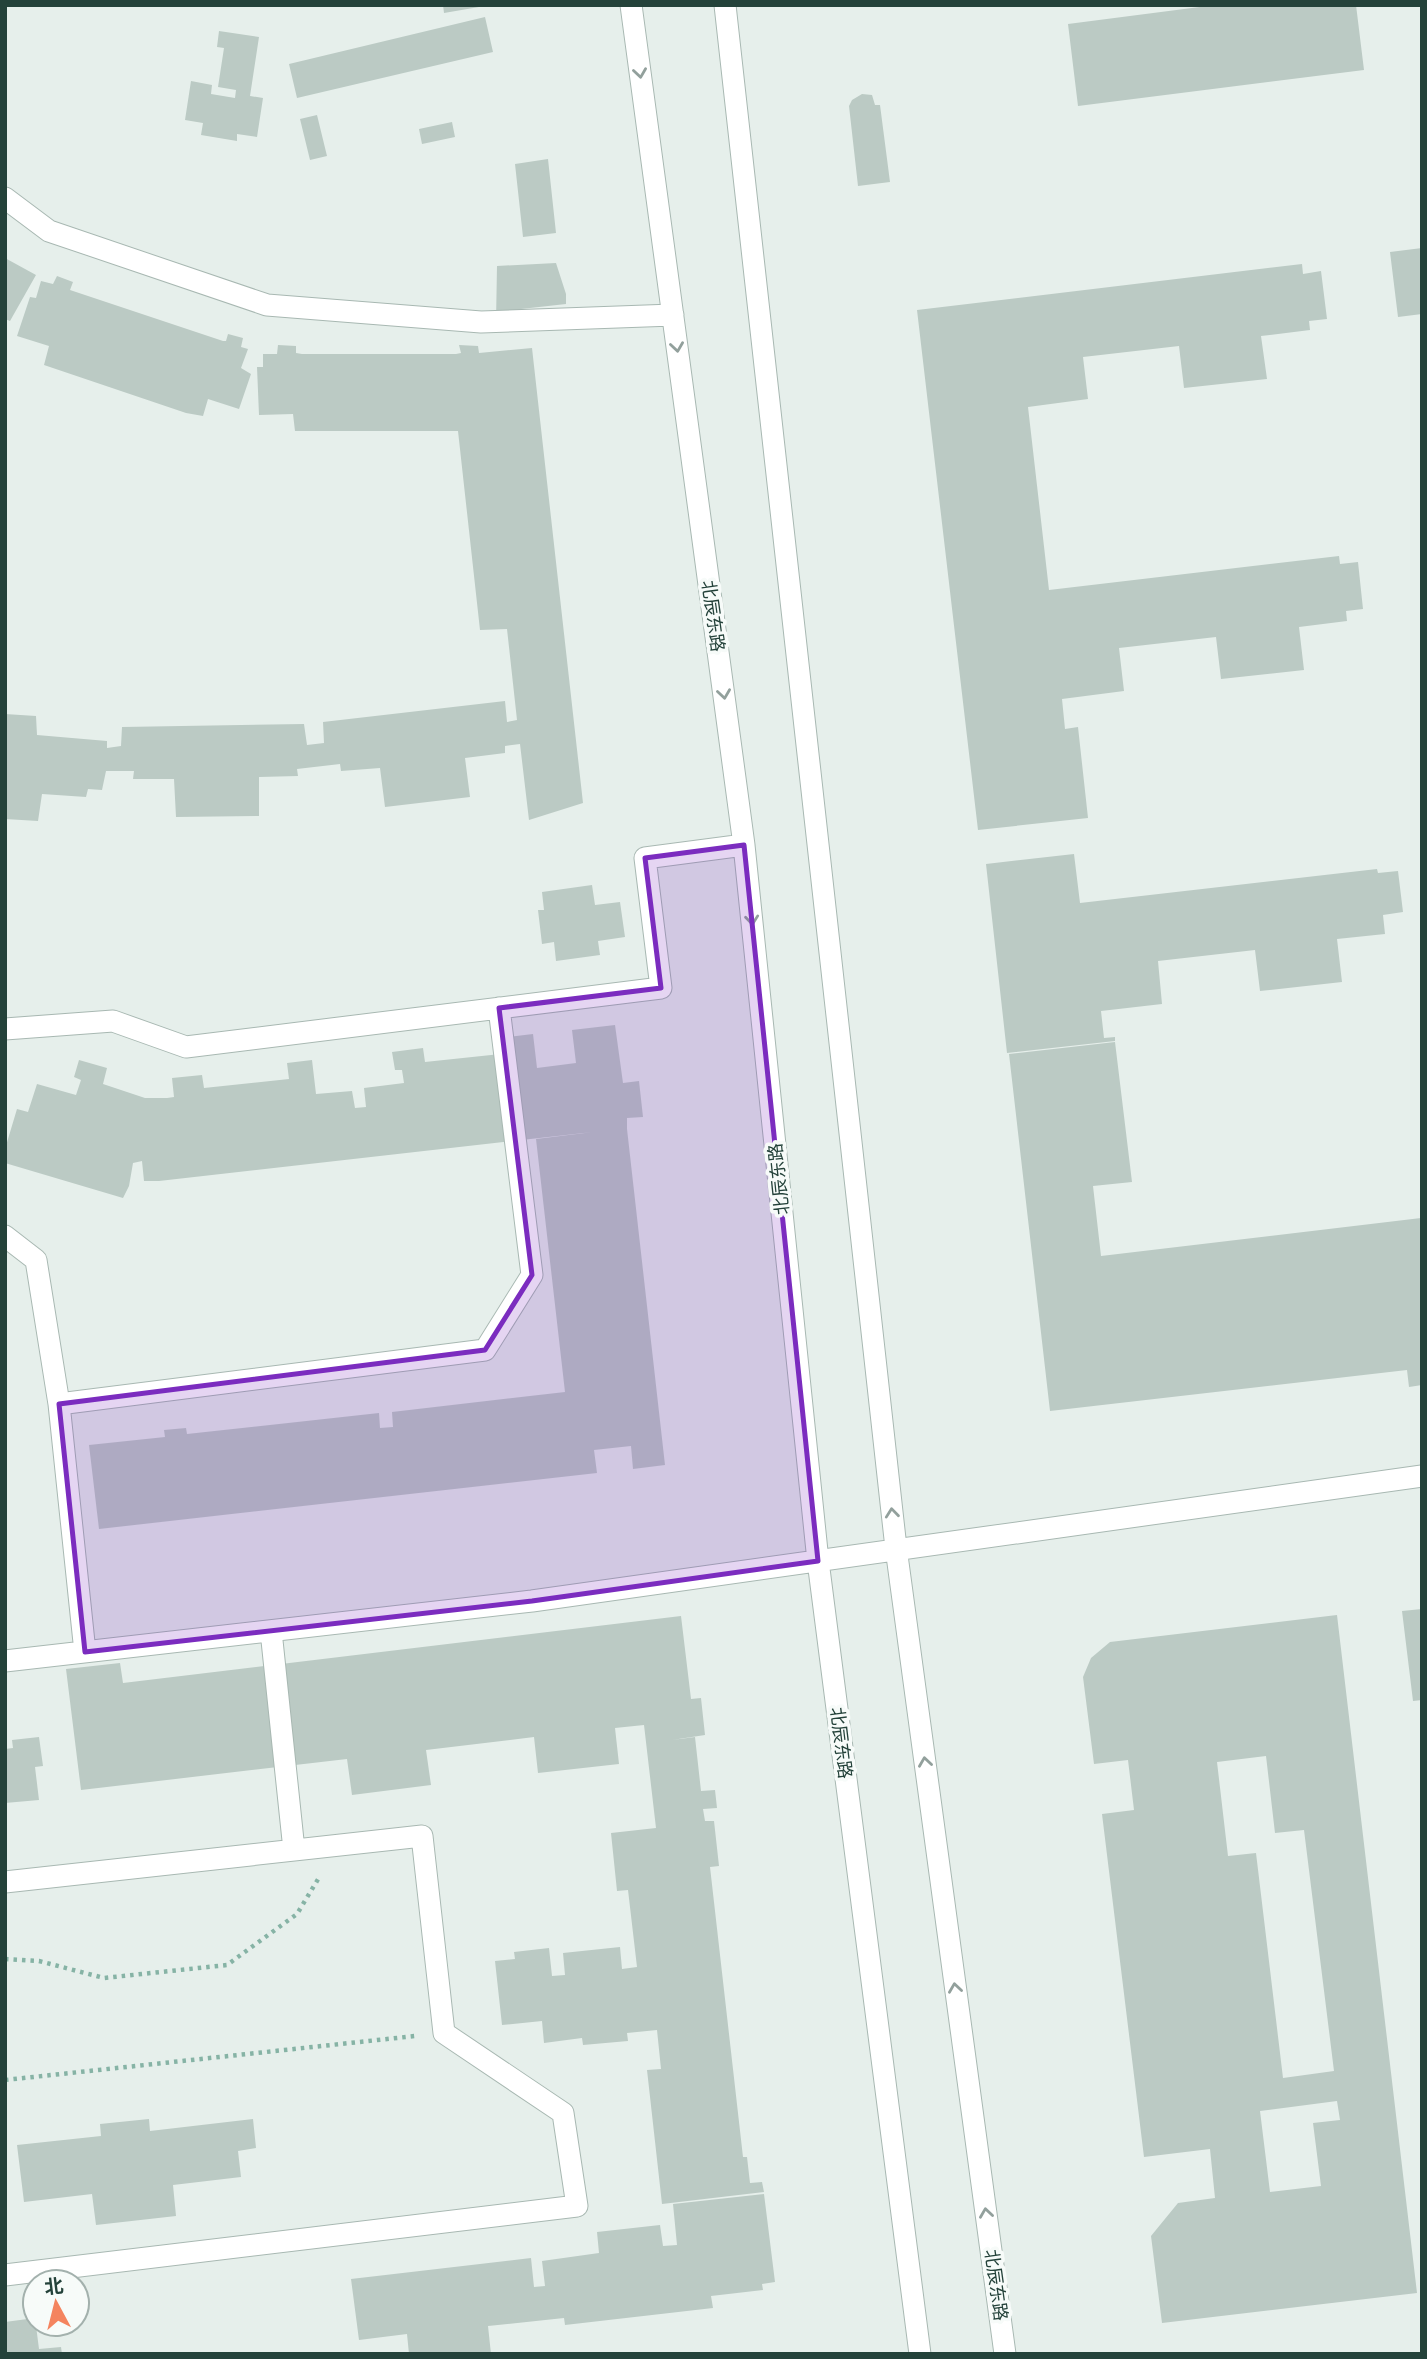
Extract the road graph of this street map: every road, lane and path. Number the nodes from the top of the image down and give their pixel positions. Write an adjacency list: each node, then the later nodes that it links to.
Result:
1 (631, 5): 4 (street, 北辰东路, one-way to 4)
2 (725, 5): 11 (street, 北辰东路, one-way to 2)
3 (5, 198): 4 (street)
4 (673, 315): 5 (street, 北辰东路, one-way to 5)
5 (744, 845): 6 (street); 12 (street, 北辰东路, one-way to 12)
6 (499, 1008): 7 (street); 9 (street)
7 (5, 1029)
8 (5, 1236): 9 (street)
9 (59, 1404): 14 (street)
10 (1422, 1476): 11 (street)
11 (896, 1548): 12 (street); 24 (street, 北辰东路, one-way to 11)
12 (818, 1561): 13 (street); 23 (street, 北辰东路)
13 (271, 1631): 14 (street); 17 (street)
14 (85, 1652): 15 (street)
15 (5, 1661)
16 (339, 1845): 17 (street); 19 (path); 20 (street)
17 (294, 1850): 18 (street)
18 (5, 1882)
19 (5, 1959)
20 (444, 2033): 21 (path); 22 (street)
21 (5, 2080)
22 (5, 2276)
23 (920, 2354)
24 (1005, 2354)

